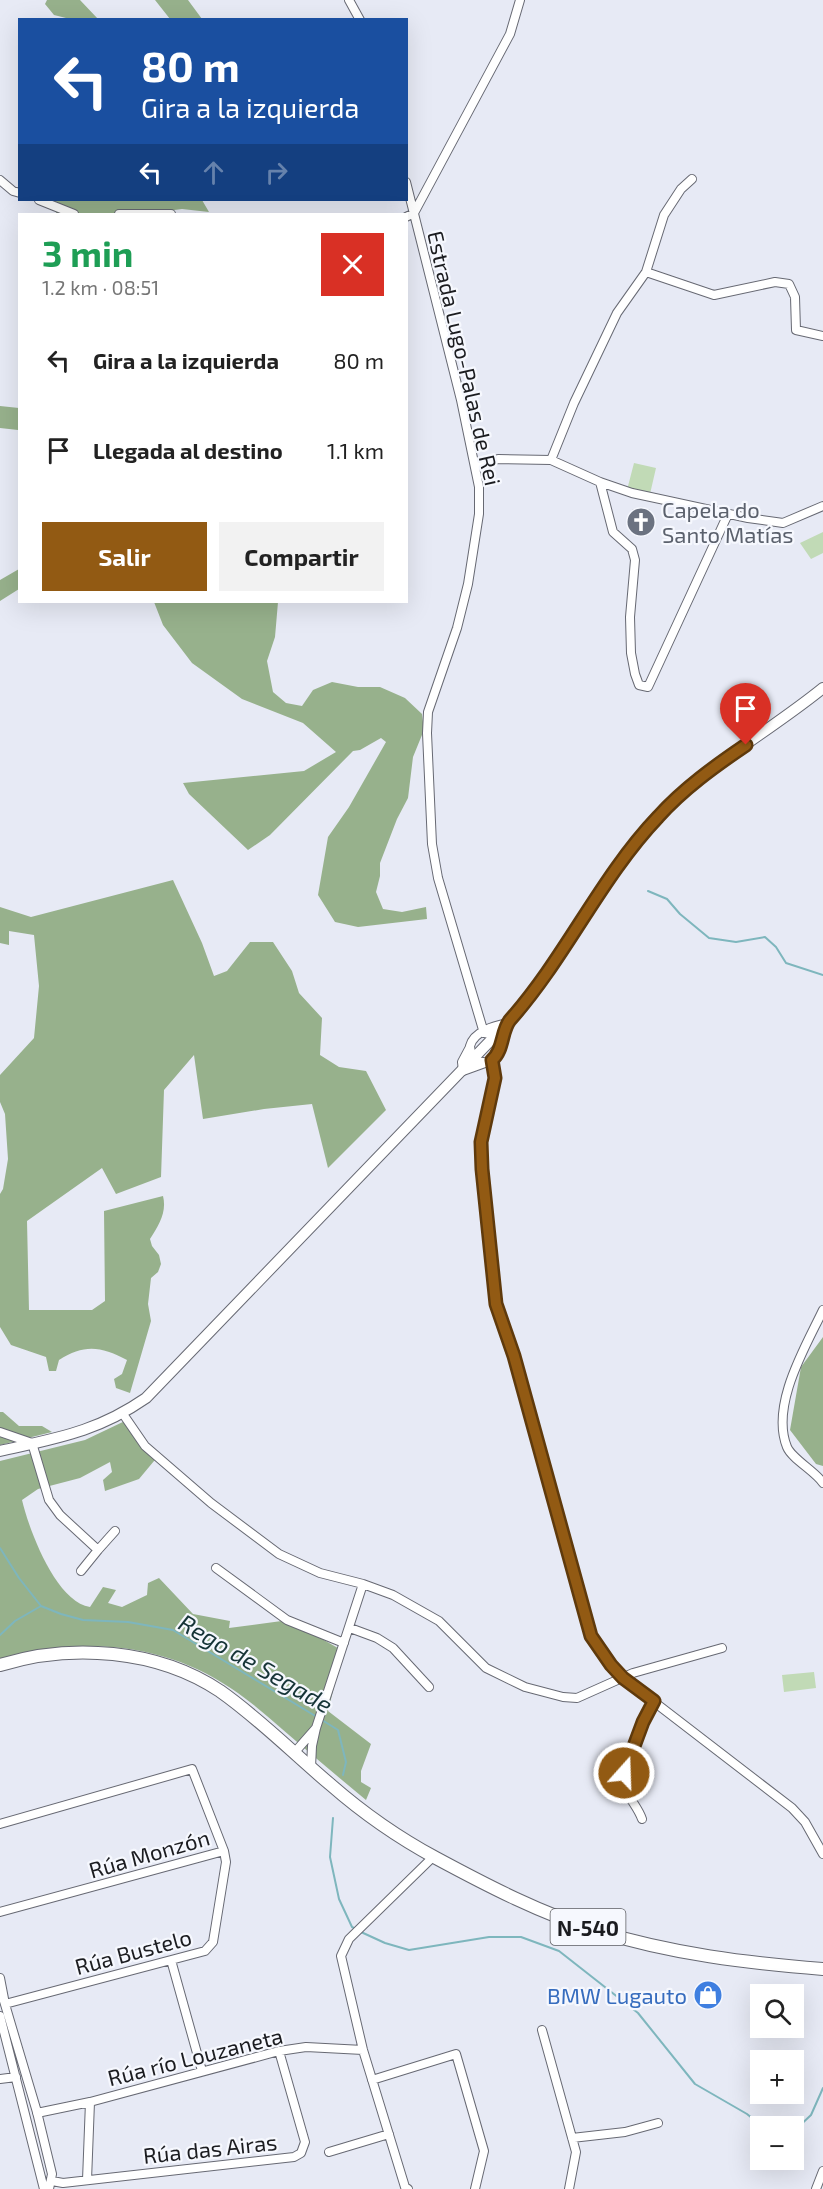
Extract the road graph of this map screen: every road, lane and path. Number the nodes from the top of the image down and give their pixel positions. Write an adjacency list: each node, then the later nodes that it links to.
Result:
1 (350, 0): 3 (street)
2 (520, 0): 10 (street)
3 (359, 18)
4 (692, 179): 11 (street)
5 (0, 180): 6 (street)
6 (18, 192)
7 (408, 198): 10 (street, Estrada Lugo-Palas de Rei)
8 (42, 201): 9 (street)
9 (72, 213)
10 (410, 215): 14 (street, Estrada Lugo-Palas de Rei)
11 (646, 272): 12 (street); 13 (street)
12 (823, 336)
13 (551, 460): 14 (street); 15 (street)
14 (476, 465): 20 (street, Estrada Lugo-Palas de Rei)
15 (600, 482): 17 (street); 17 (street)
16 (823, 506): 17 (street)
17 (728, 514)
18 (823, 688): 19 (main road)
19 (508, 1023): 20 (street); 21 (main road); 23 (street)
20 (484, 1033): 21 (street); 22 (street)
21 (495, 1037): 23 (street); 24 (main road)
22 (470, 1046): 24 (street); 25 (street)
23 (500, 1049): 24 (street)
24 (484, 1061): 25 (main road); 41 (street)
25 (463, 1071): 27 (main road)
26 (823, 1310): 31 (street)
27 (123, 1414): 29 (main road); 36 (street)
28 (0, 1432): 29 (street)
29 (32, 1443): 30 (main road); 33 (street)
30 (0, 1451)
31 (823, 1484)
32 (115, 1531): 33 (street)
33 (98, 1550): 35 (street)
34 (216, 1568): 38 (street)
35 (81, 1571)
36 (363, 1584): 37 (street); 41 (street)
37 (350, 1628): 38 (street); 42 (street)
38 (344, 1644): 44 (street)
39 (722, 1648): 41 (street)
40 (0, 1665): 45 (highway, N-540)
41 (623, 1678): 43 (street)
42 (429, 1687)
43 (654, 1701): 47 (street); 50 (street)
44 (316, 1728): 45 (street); 46 (street)
45 (294, 1753): 46 (highway, N-540)
46 (311, 1767): 51 (highway, N-540)
47 (642, 1819)
48 (0, 1824): 49 (street, Rúa Monzón)
49 (224, 1851): 52 (street, Rúa Monzón); 53 (street, Rúa Bustelo)
50 (823, 1854)
51 (434, 1856): 54 (highway, N-540); 60 (street)
52 (0, 1912)
53 (171, 1960): 57 (street, Rúa Bustelo); 62 (street)
54 (823, 1970)
55 (0, 1978): 57 (street)
56 (0, 1989): 57 (street)
57 (5, 2004): 67 (street)
58 (0, 2016): 63 (street)
59 (542, 2030): 71 (street)
60 (363, 2050): 61 (street, Rúa río Louzaneta); 65 (street)
61 (279, 2051): 62 (street, Rúa río Louzaneta); 74 (street, Rúa das Airas)
62 (202, 2071): 66 (street, Rúa río Louzaneta)
63 (16, 2077): 64 (street); 68 (street)
64 (0, 2079)
65 (372, 2079): 70 (street); 77 (street)
66 (90, 2102): 67 (street, Rúa río Louzaneta); 74 (street)
67 (37, 2113): 68 (street, Rúa río Louzaneta); 75 (street)
68 (25, 2115): 75 (street)
69 (658, 2123): 71 (street)
70 (389, 2134): 72 (street); 76 (street)
71 (572, 2138): 78 (street)
72 (329, 2152)
73 (823, 2171): 79 (street)
74 (87, 2180): 75 (street, Rúa das Airas)
75 (50, 2184)
76 (408, 2189)
77 (475, 2189)
78 (569, 2189)
79 (816, 2189)

